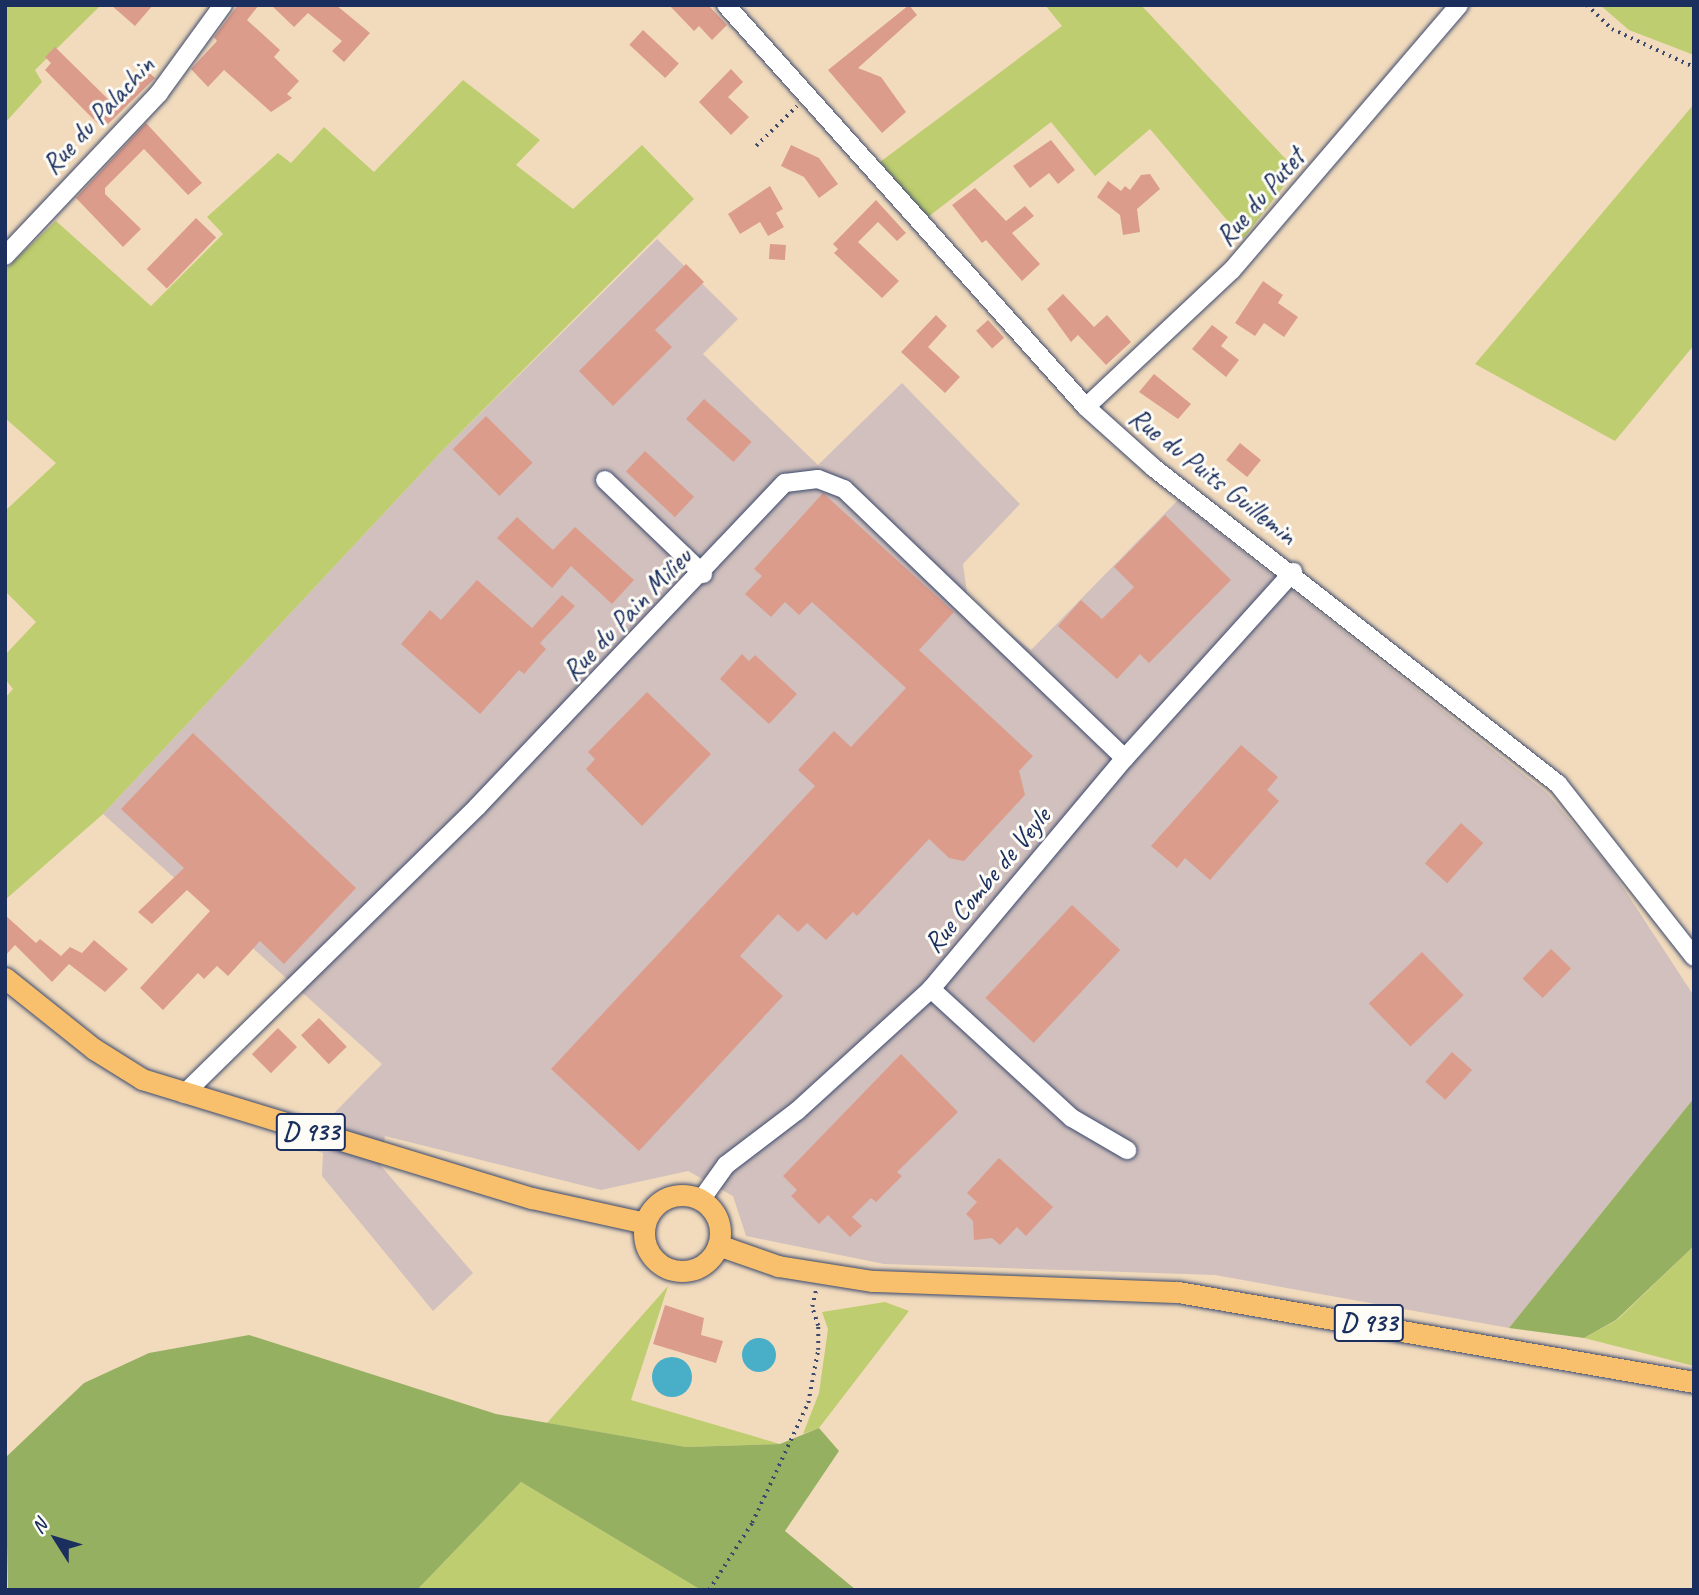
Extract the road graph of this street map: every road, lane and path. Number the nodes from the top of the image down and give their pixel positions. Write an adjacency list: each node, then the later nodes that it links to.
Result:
1 (223, 5): 8 (street, Rue du Palachin)
2 (726, 5): 6 (street, Rue du Puits Guillemin)
3 (1459, 5): 9 (street, Rue du Putet)
4 (1587, 5): 5 (path)
5 (1694, 67)
6 (807, 96): 7 (path); 9 (street, Rue du Puits Guillemin)
7 (756, 146)
8 (5, 256)
9 (1086, 407): 11 (street, Rue du Puits Guillemin)
10 (606, 480): 12 (street)
11 (1293, 572): 13 (street, Rue Combe de Veyle); 14 (street, Rue du Puits Guillemin)
12 (703, 573): 13 (street, Rue du Pain Milieu); 17 (street, Rue du Pain Milieu)
13 (1125, 758): 16 (street, Rue Combe de Veyle)
14 (1694, 957)
15 (5, 978): 17 (main road, D 933)
16 (931, 989): 18 (street); 19 (street, Rue Combe de Veyle)
17 (184, 1094): 20 (main road, D 933)
18 (1127, 1150)
19 (701, 1200): 20 (main road); 21 (main road)
20 (645, 1223): 21 (main road)
21 (718, 1245): 22 (main road, D 933)
22 (820, 1274): 23 (main road, D 933); 24 (path)
23 (1694, 1382)
24 (709, 1590)

